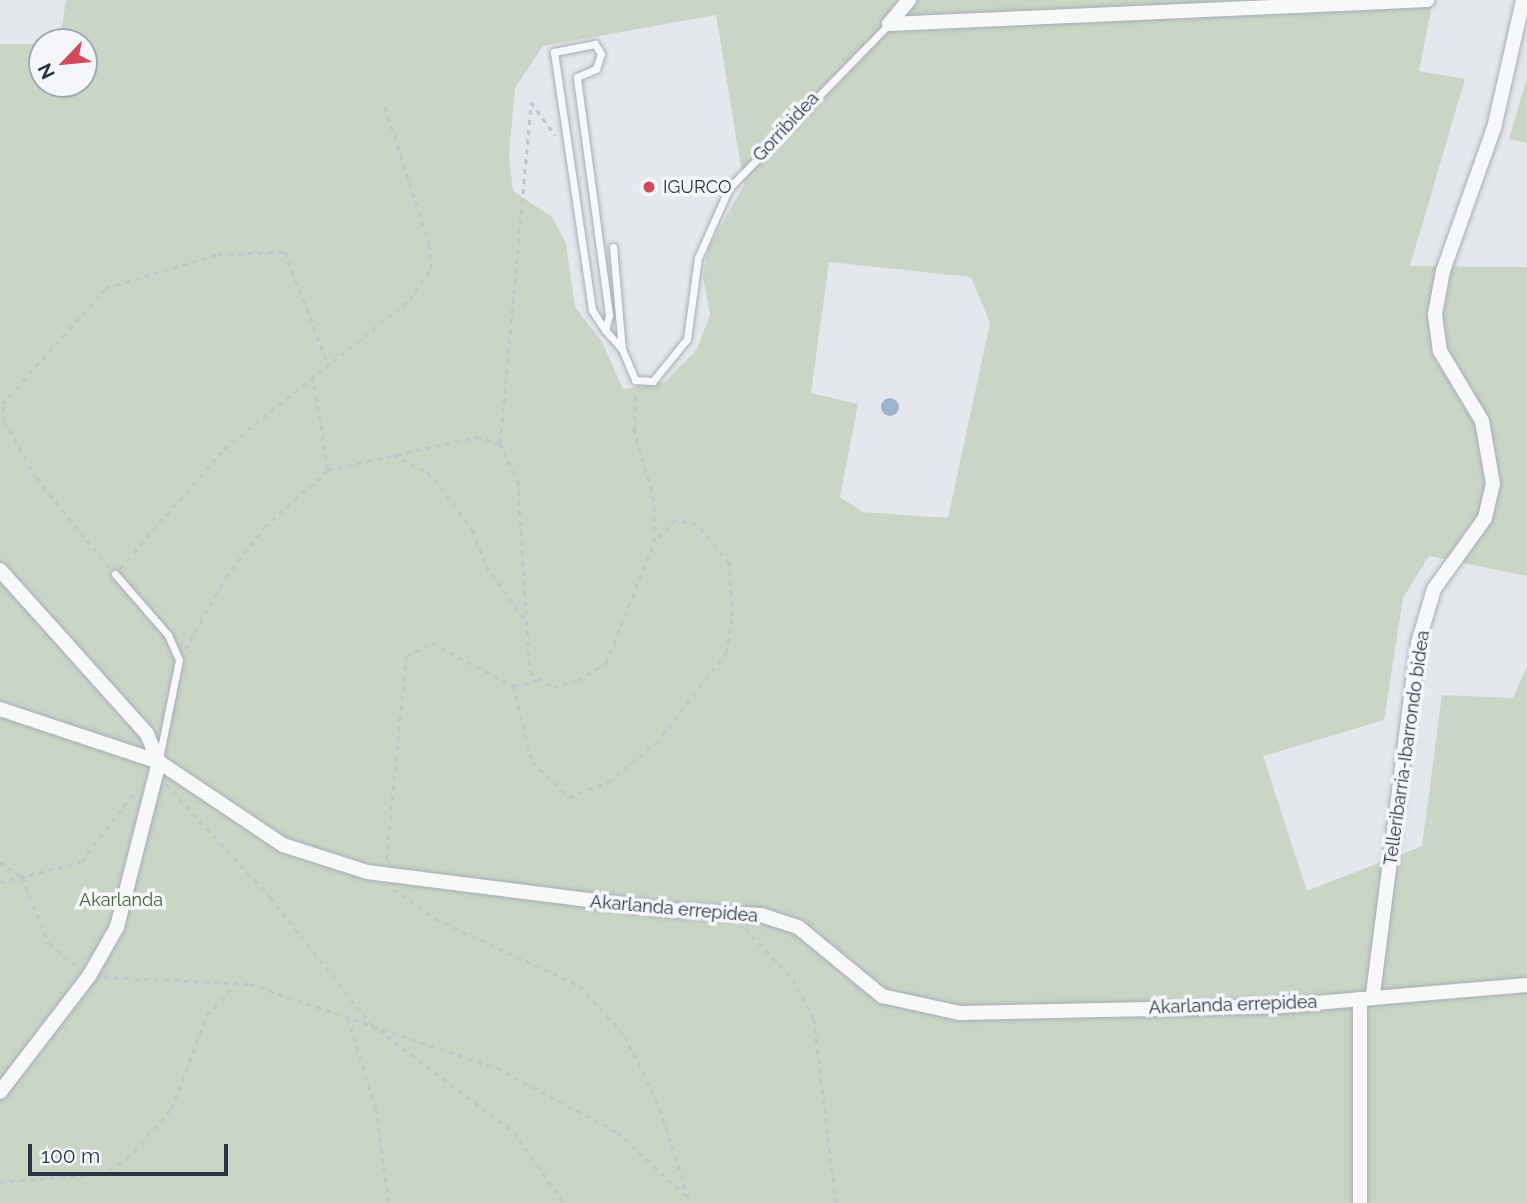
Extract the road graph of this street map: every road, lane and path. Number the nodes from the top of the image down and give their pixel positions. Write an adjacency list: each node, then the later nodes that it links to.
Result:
1 (909, 0): 4 (street)
2 (1427, 0): 4 (street)
3 (1523, 0): 34 (street, Telleribarria-Ibarrondo bidea)
4 (889, 24): 12 (lane, Gorribidea)
5 (384, 104): 10 (path)
6 (557, 138): 13 (path)
7 (613, 247): 9 (lane)
8 (605, 330): 8 (lane); 9 (lane)
9 (622, 349): 12 (lane)
10 (327, 362): 11 (path); 18 (path)
11 (313, 376): 15 (path); 18 (path)
12 (635, 380): 16 (path)
13 (500, 443): 14 (path); 19 (path)
14 (391, 455): 15 (path); 19 (path)
15 (328, 470): 20 (path)
16 (654, 542): 21 (path); 22 (path)
17 (0, 570): 24 (street)
18 (115, 574): 20 (lane)
19 (525, 620): 21 (path)
20 (179, 660): 24 (lane)
21 (542, 680): 22 (path)
22 (514, 686): 27 (path)
23 (0, 709): 24 (street, Akarlanda errepidea)
24 (159, 762): 27 (street, Akarlanda errepidea); 31 (street); 36 (path)
25 (144, 779): 28 (path)
26 (0, 862): 28 (path)
27 (385, 875): 30 (street, Akarlanda errepidea); 39 (path)
28 (22, 877): 29 (path); 31 (path)
29 (0, 881)
30 (725, 916): 34 (street, Akarlanda errepidea); 43 (path)
31 (89, 976): 32 (path); 37 (street)
32 (235, 984): 35 (path); 38 (path)
33 (1527, 985): 34 (street, Akarlanda errepidea)
34 (1367, 996): 44 (street, Telleribarria-Ibarrondo bidea)
35 (348, 1018): 36 (path); 40 (path)
36 (371, 1024): 39 (path); 41 (path)
37 (0, 1092)
38 (0, 1182)
39 (688, 1198): 42 (path)
40 (389, 1203)
41 (565, 1203)
42 (690, 1203)
43 (836, 1203)
44 (1360, 1203)

